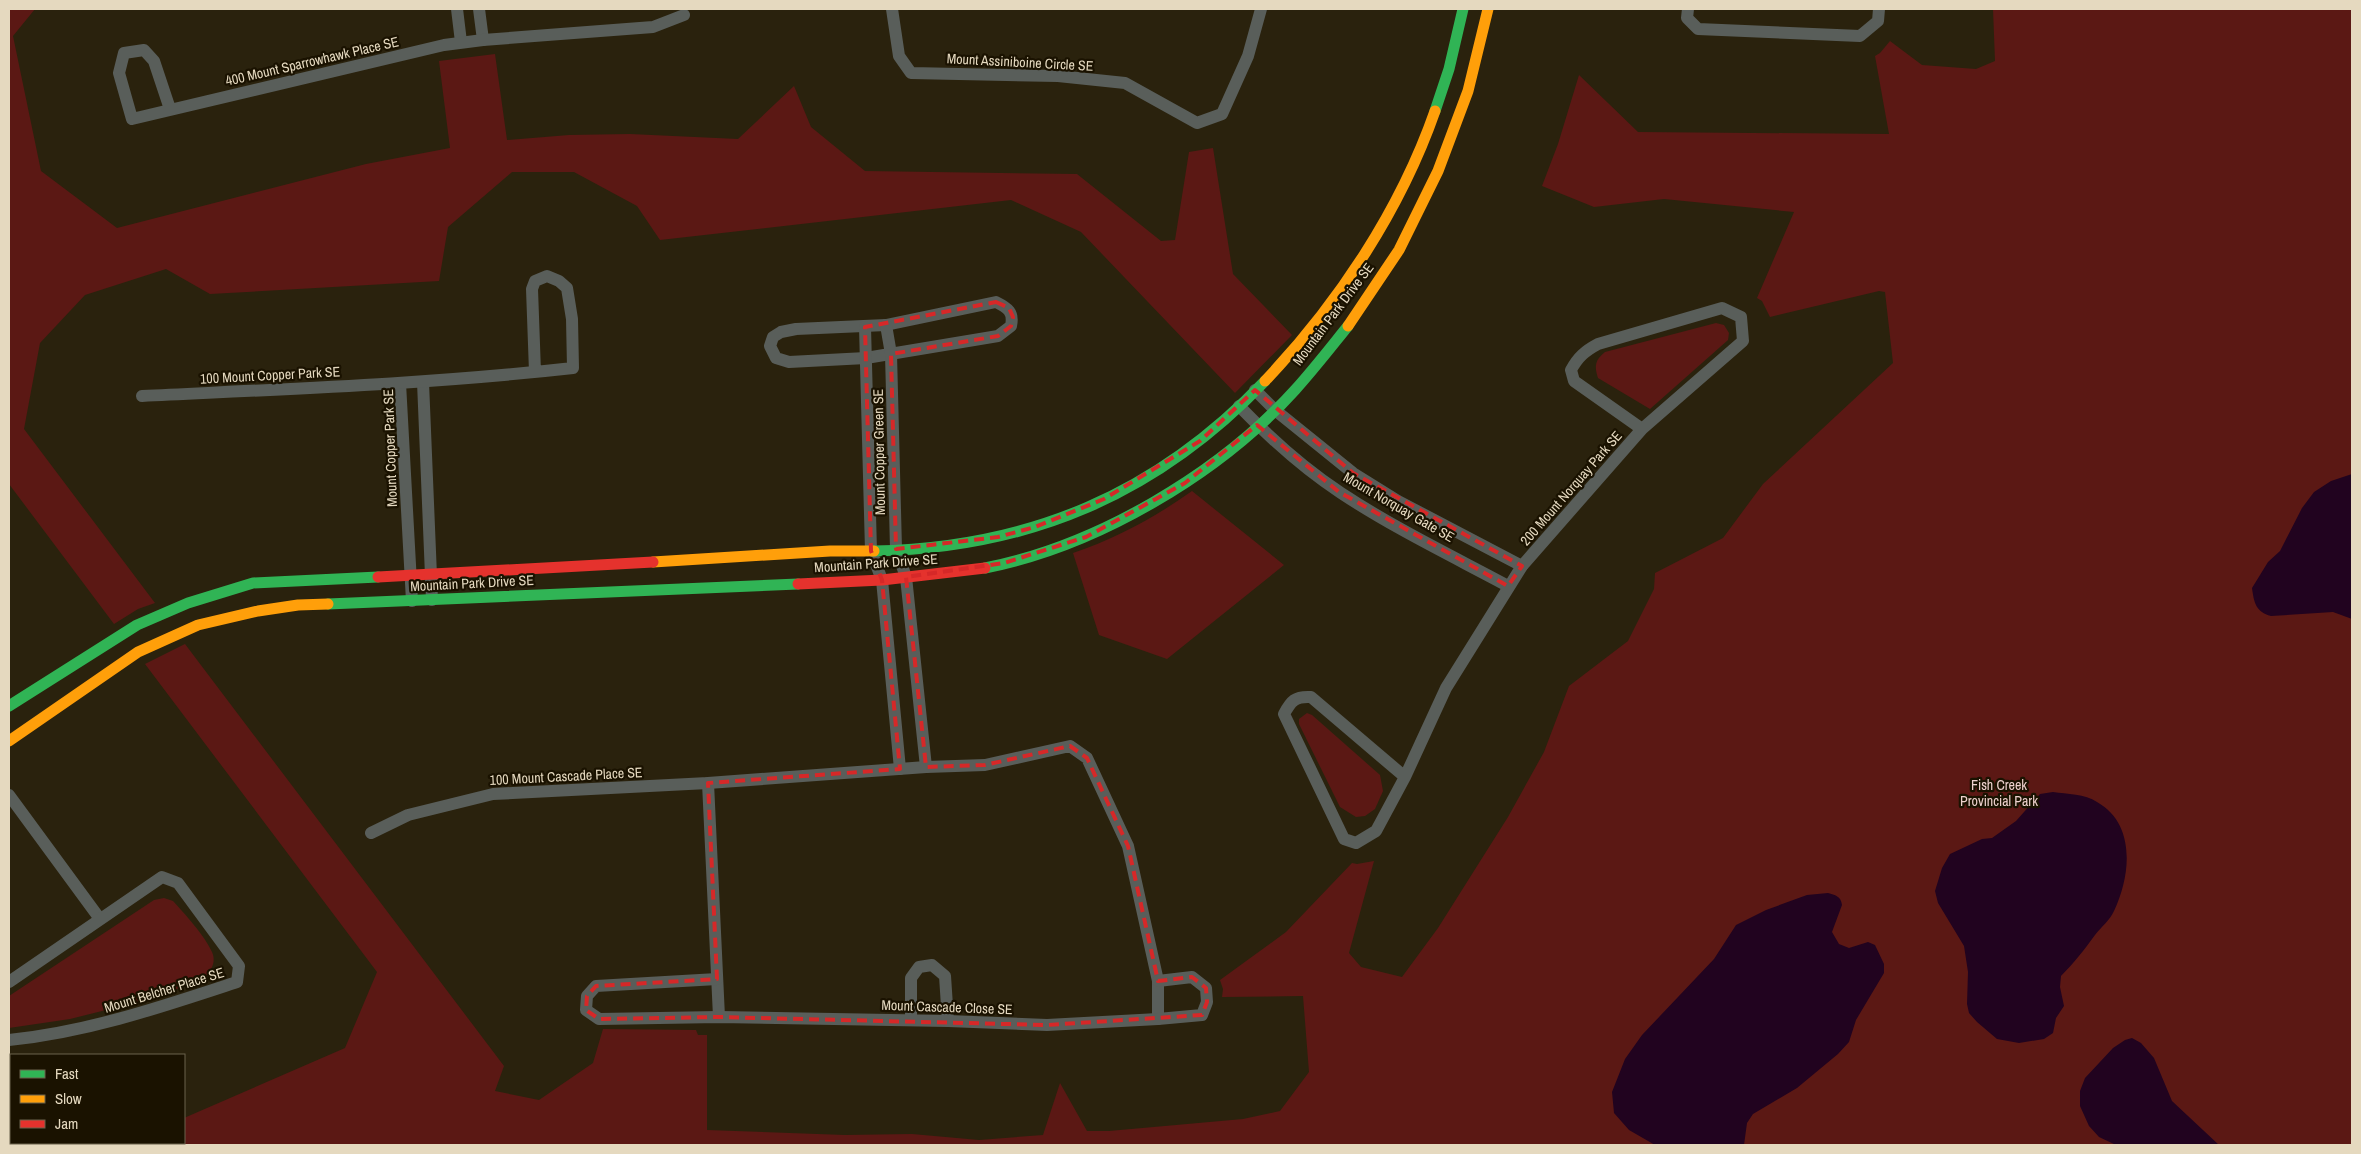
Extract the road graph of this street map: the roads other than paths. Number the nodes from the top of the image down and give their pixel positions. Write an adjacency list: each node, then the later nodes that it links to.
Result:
1 (457, 9): 11 (street)
2 (479, 9): 10 (street)
3 (892, 9): 4 (street, Mount Assiniboine Circle SE)
4 (1261, 9)
5 (1463, 9): 20 (street, Mountain Park Drive SE)
6 (1488, 9): 23 (street, Mountain Park Drive SE)
7 (1688, 9): 8 (street)
8 (1879, 9)
9 (684, 15): 10 (street, 400 Mount Sparrowhawk Place SE)
10 (483, 40): 11 (street, 400 Mount Sparrowhawk Place SE)
11 (461, 42): 12 (street, 400 Mount Sparrowhawk Place SE)
12 (170, 109): 12 (street, 400 Mount Sparrowhawk Place SE)
13 (886, 325): 14 (street); 15 (street, Mount Copper Green SE); 15 (street)
14 (865, 327): 16 (street, Mount Copper Green SE); 16 (street)
15 (891, 354): 16 (street); 28 (street, Mount Copper Green SE)
16 (866, 358): 29 (street, Mount Copper Green SE)
17 (535, 372): 17 (street, Mount Copper Park SE); 18 (street, Mount Copper Park SE)
18 (423, 382): 19 (street, Mount Copper Park SE); 31 (street)
19 (400, 383): 21 (street, 100 Mount Copper Park SE); 32 (street, Mount Copper Park SE)
20 (1255, 390): 22 (street, Mountain Park Drive SE); 23 (street, Mount Norquay Gate SE)
21 (142, 396)
22 (1239, 406): 24 (street, Mount Norquay Gate SE); 28 (street, Mountain Park Drive SE)
23 (1275, 410): 24 (street, Mountain Park Drive SE); 26 (street, Mount Norquay Gate SE)
24 (1257, 425): 27 (street, Mount Norquay Gate SE); 33 (street, Mountain Park Drive SE)
25 (1642, 429): 25 (street, 200 Mount Norquay Park SE); 30 (street, 200 Mount Norquay Park SE)
26 (1398, 501): 27 (street); 30 (street, Mount Norquay Gate SE)
27 (1389, 522): 35 (street, Mount Norquay Gate SE)
28 (896, 549): 29 (street, Mountain Park Drive SE); 33 (street, Mount Copper Green SE)
29 (871, 551): 31 (street, Mountain Park Drive SE); 34 (street, Mount Copper Green SE)
30 (1522, 566): 35 (street, 200 Mount Norquay Park SE)
31 (430, 575): 32 (street, Mountain Park Drive SE); 36 (street)
32 (411, 576): 37 (street, Mount Copper Park SE); 38 (street, Mountain Park Drive SE)
33 (906, 577): 34 (street, Mountain Park Drive SE); 40 (street)
34 (882, 580): 36 (street, Mountain Park Drive SE); 41 (street)
35 (1508, 586): 42 (street, 200 Mount Norquay Park SE)
36 (432, 600): 37 (street, Mountain Park Drive SE)
37 (412, 601): 39 (street, Mountain Park Drive SE)
38 (9, 706)
39 (9, 741)
40 (926, 767): 41 (street); 48 (street)
41 (900, 769): 43 (street)
42 (1405, 777): 42 (street, 200 Mount Norquay Park SE)
43 (708, 783): 45 (street, 100 Mount Cascade Place SE); 47 (street)
44 (9, 795): 46 (street)
45 (371, 833)
46 (100, 919): 49 (street, Mount Belcher Place SE); 54 (street, Mount Belcher Place SE)
47 (717, 978): 50 (street); 50 (street, Mount Cascade Close SE)
48 (1158, 981): 52 (street); 52 (street, Mount Cascade Close SE)
49 (9, 982)
50 (719, 1017): 51 (street, Mount Cascade Close SE)
51 (911, 1020): 53 (street, Mount Cascade Close SE); 53 (street)
52 (1158, 1020): 53 (street, Mount Cascade Close SE)
53 (948, 1021)
54 (9, 1040)

